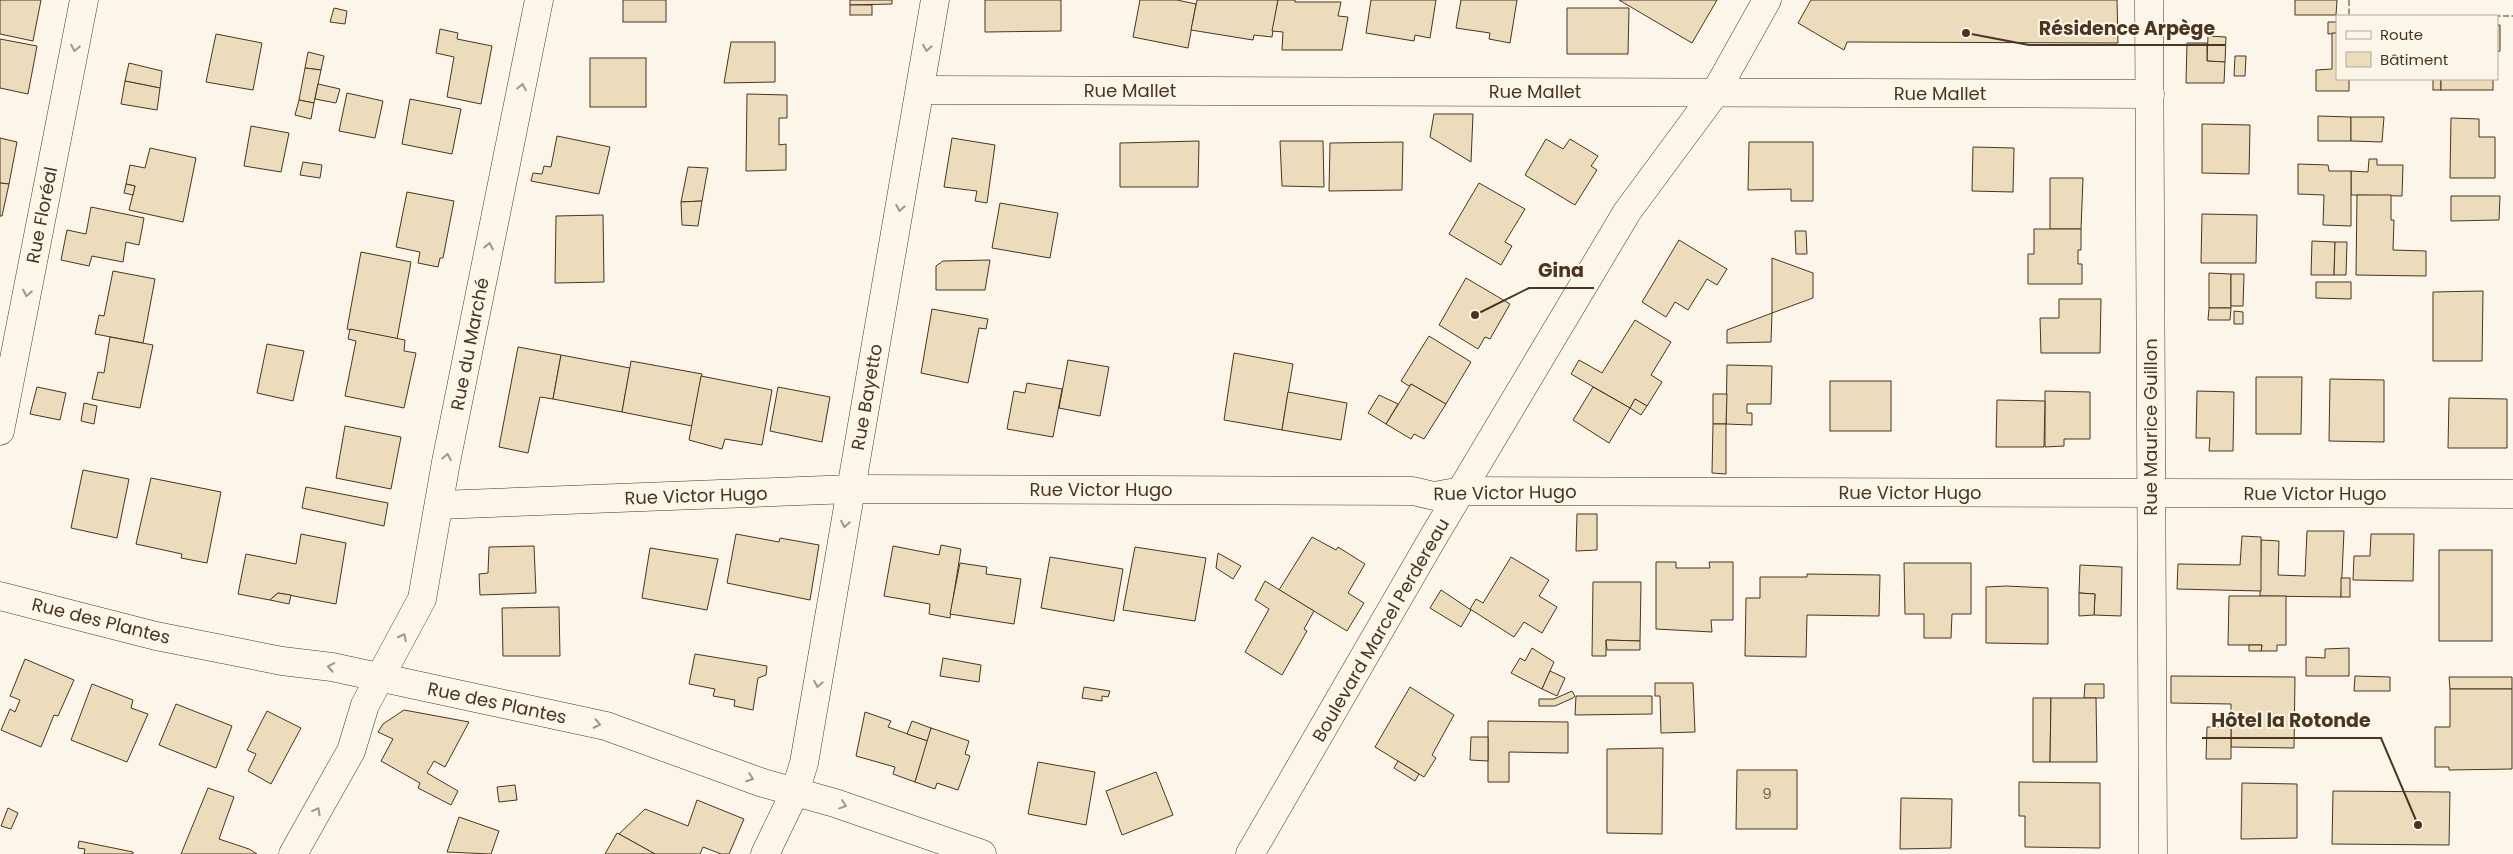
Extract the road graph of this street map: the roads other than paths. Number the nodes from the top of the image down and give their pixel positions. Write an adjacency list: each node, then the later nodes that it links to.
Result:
1 (84, 0): 9 (street, Rue Floréal, one-way to 9)
2 (539, 0): 14 (street, Rue du Marché, one-way to 2)
3 (935, 0): 6 (street, Rue Bayetto, one-way to 6)
4 (1767, 0): 7 (street, Boulevard Marcel Perdereau)
5 (2150, 0): 8 (street, Rue Maurice Guillon)
6 (920, 90): 7 (street, Rue Mallet); 10 (street, Rue Bayetto, one-way to 10)
7 (1715, 93): 8 (street, Rue Mallet); 11 (street, Boulevard Marcel Perdereau)
8 (2150, 94): 12 (street, Rue Maurice Guillon)
9 (0, 431)
10 (851, 489): 11 (street, Rue Victor Hugo); 14 (street, Rue Victor Hugo); 17 (street, Rue Bayetto, one-way to 17)
11 (1462, 490): 12 (street, Rue Victor Hugo); 21 (street, Boulevard Marcel Perdereau)
12 (2151, 494): 13 (street, Rue Victor Hugo); 22 (street, Rue Maurice Guillon)
13 (2513, 494)
14 (438, 505): 16 (street, Rue du Marché, one-way to 14)
15 (0, 596): 16 (street, Rue des Plantes, one-way to 15)
16 (378, 678): 17 (street, Rue des Plantes, one-way to 17); 18 (street, Rue du Marché, one-way to 16)
17 (796, 792): 19 (street, Rue Bayetto); 20 (street, Rue des Plantes, one-way to 20)
18 (294, 854)
19 (765, 854)
20 (982, 854)
21 (1250, 854)
22 (2152, 854)

